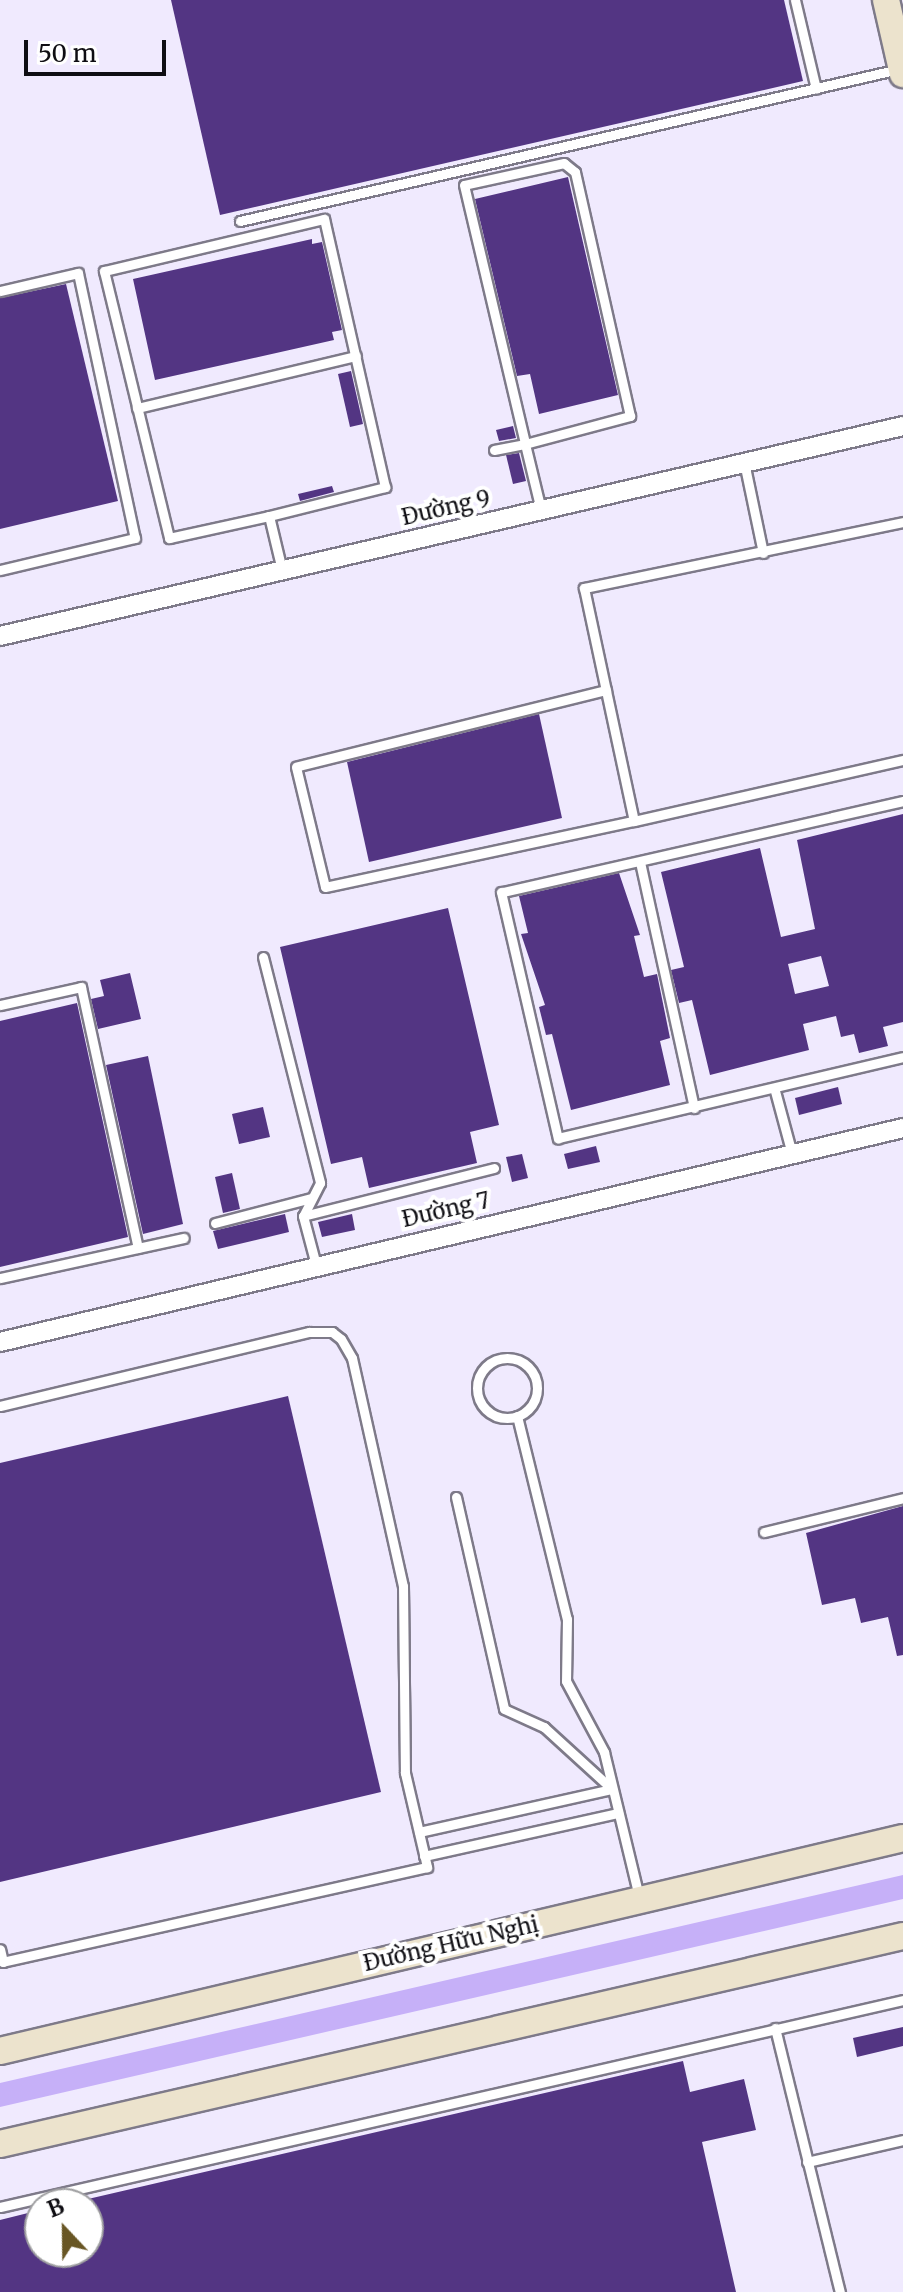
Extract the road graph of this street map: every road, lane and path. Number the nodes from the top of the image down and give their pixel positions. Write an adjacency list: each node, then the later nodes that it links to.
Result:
1 (795, 0): 4 (lane)
2 (886, 0): 3 (main road)
3 (902, 71): 4 (lane)
4 (816, 89): 5 (lane)
5 (240, 221)
6 (0, 291): 17 (lane)
7 (356, 356): 8 (lane); 8 (lane); 14 (lane)
8 (137, 408): 14 (lane)
9 (903, 426): 12 (street, Đường 9)
10 (525, 444): 10 (lane); 11 (lane); 13 (lane)
11 (494, 450)
12 (744, 462): 13 (street, Đường 9); 16 (lane)
13 (541, 510): 18 (street, Đường 9)
14 (269, 516): 18 (lane)
15 (903, 522): 16 (lane)
16 (763, 553): 20 (lane)
17 (0, 570)
18 (282, 570): 19 (street, Đường 9)
19 (0, 636)
20 (606, 690): 23 (lane); 23 (lane)
21 (903, 760): 23 (lane)
22 (903, 801): 24 (lane)
23 (634, 821)
24 (640, 862): 29 (lane); 29 (lane)
25 (263, 957): 33 (lane)
26 (0, 1005): 37 (lane)
27 (903, 1057): 28 (lane)
28 (775, 1091): 29 (lane); 31 (lane)
29 (694, 1108)
30 (903, 1128): 31 (street, Đường 7)
31 (792, 1154): 38 (street, Đường 7)
32 (494, 1168): 34 (lane)
33 (312, 1198): 34 (lane); 35 (lane)
34 (303, 1216): 38 (lane)
35 (215, 1223)
36 (184, 1238): 37 (lane)
37 (138, 1248): 39 (lane)
38 (316, 1265): 40 (street, Đường 7)
39 (0, 1278)
40 (0, 1342)
41 (0, 1406): 48 (lane)
42 (517, 1416): 42 (lane); 46 (lane)
43 (456, 1497): 46 (lane)
44 (903, 1498): 45 (lane)
45 (764, 1532)
46 (612, 1789): 47 (lane); 48 (lane)
47 (618, 1813): 50 (lane); 51 (lane)
48 (419, 1832): 50 (lane)
49 (903, 1838): 51 (main road, Đường Hữu Nghị)
50 (424, 1856): 53 (lane)
51 (639, 1900): 56 (main road, Đường Hữu Nghị)
52 (903, 1936): 58 (main road)
53 (0, 1949)
54 (903, 2000): 55 (lane)
55 (775, 2028): 59 (lane); 60 (lane)
56 (0, 2051)
57 (903, 2140): 59 (lane)
58 (0, 2144)
59 (807, 2162): 61 (lane)
60 (0, 2207)
61 (840, 2292)

